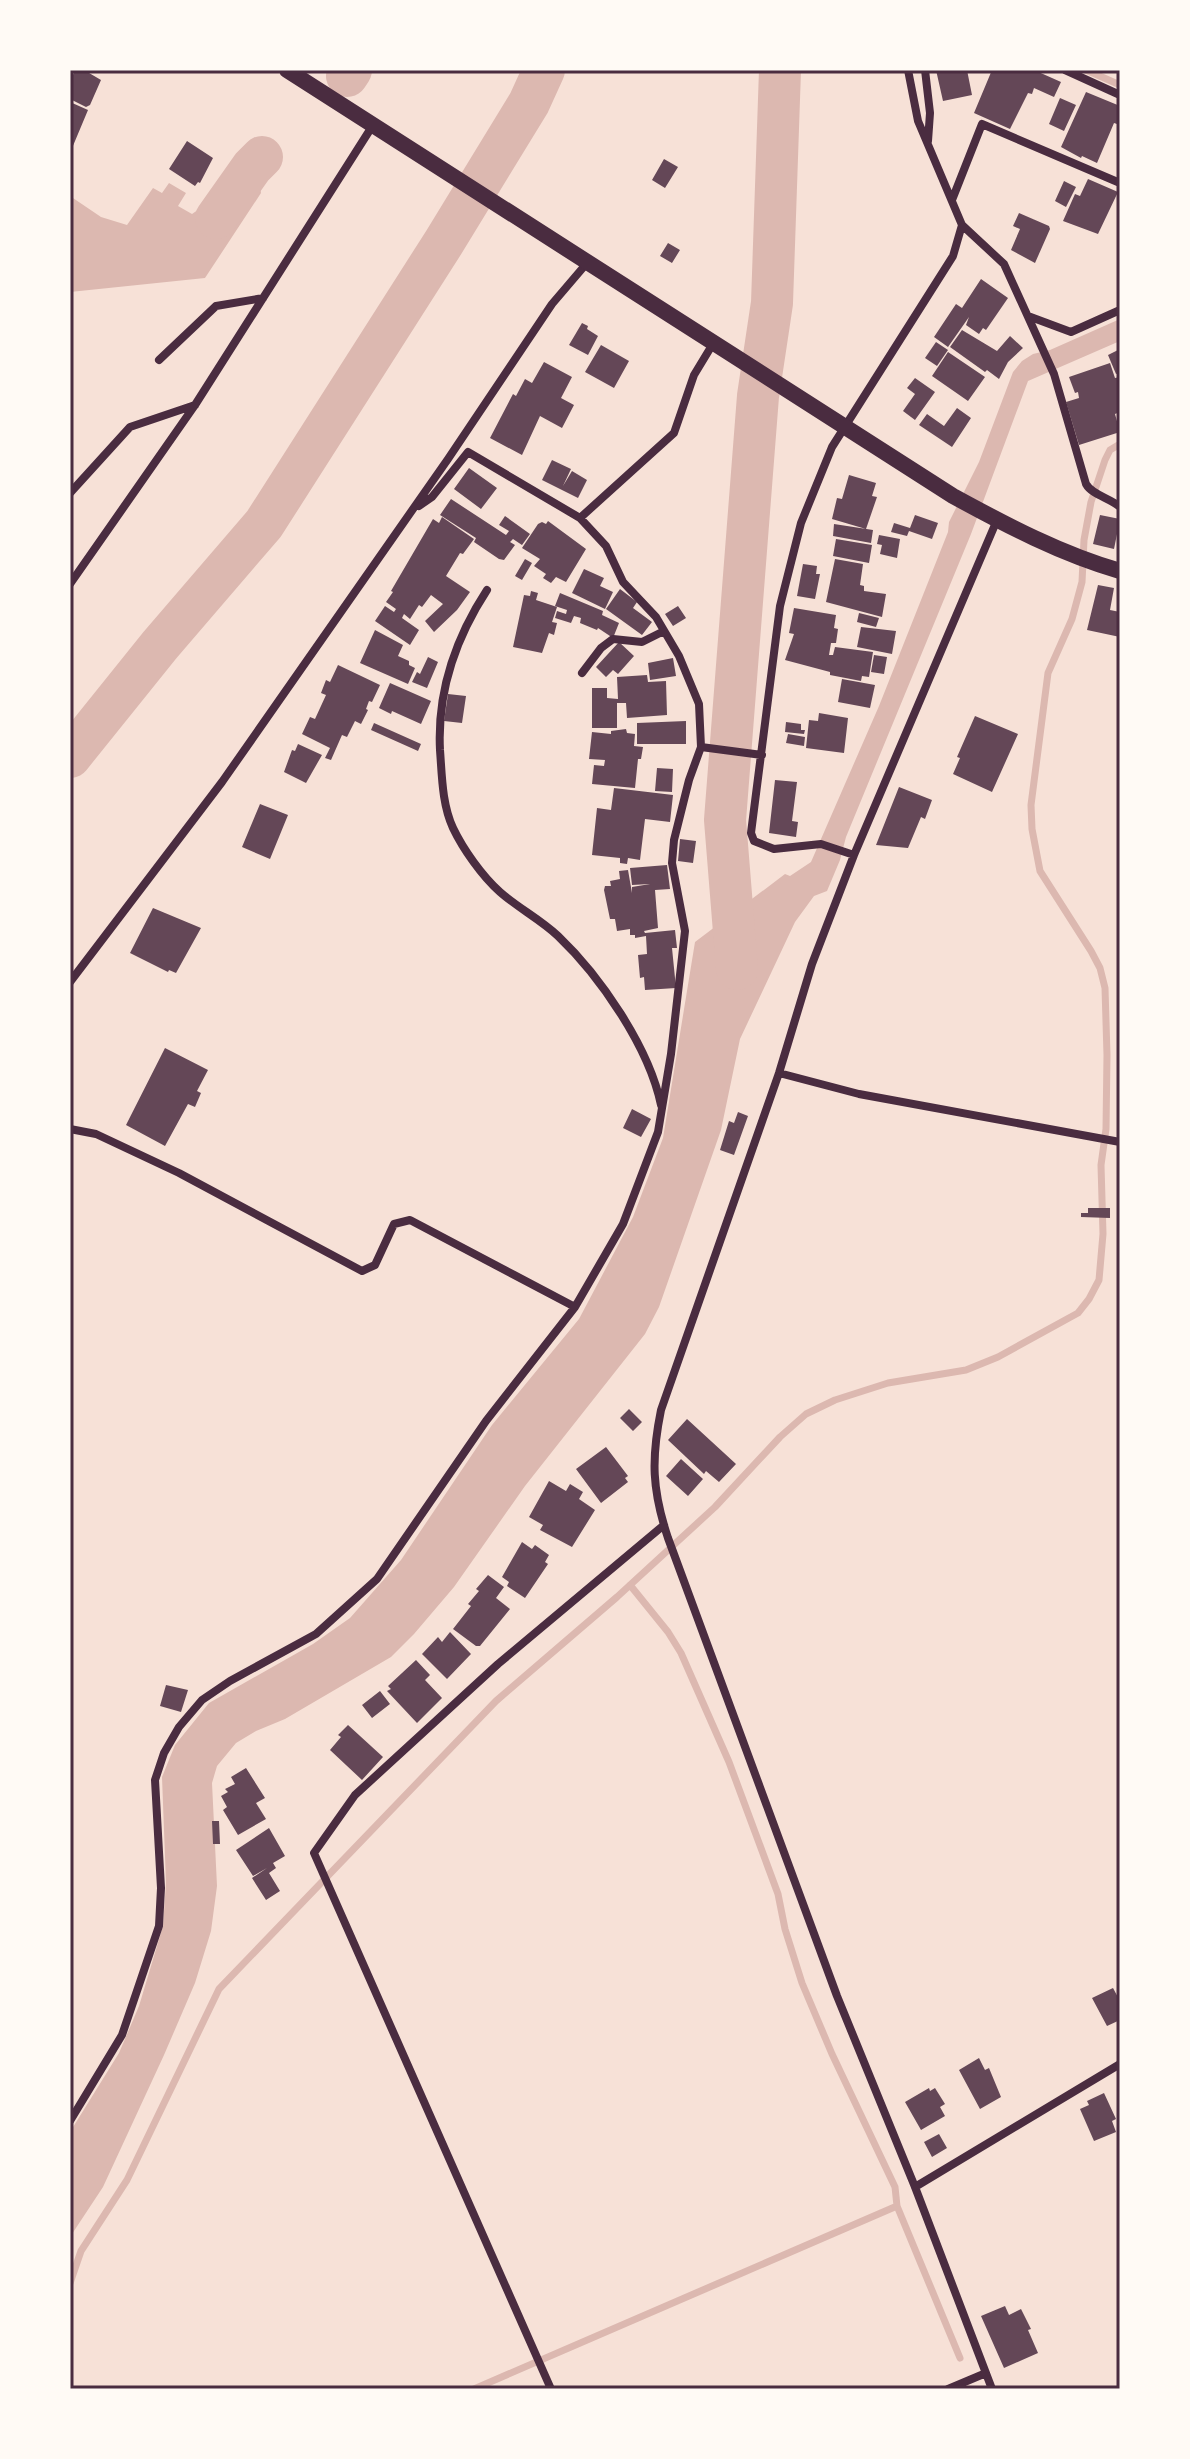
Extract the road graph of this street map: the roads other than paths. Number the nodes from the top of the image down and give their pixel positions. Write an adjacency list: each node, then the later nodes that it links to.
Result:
1 (287, 70): 6 (main road)
2 (908, 70): 7 (street)
3 (925, 70): 7 (street)
4 (1065, 70): 5 (street)
5 (1120, 95)
6 (379, 128): 11 (main road); 12 (street)
7 (928, 145): 9 (street)
8 (1120, 183): 9 (street)
9 (952, 200): 10 (street)
10 (962, 225): 14 (street); 18 (street)
11 (581, 258): 15 (main road); 21 (street)
12 (263, 298): 16 (street); 17 (street)
13 (1120, 310): 14 (street)
14 (1028, 316): 20 (street)
15 (714, 342): 18 (main road); 23 (street)
16 (159, 360)
17 (195, 405): 19 (street); 25 (street)
18 (846, 426): 22 (main road); 30 (street)
19 (70, 493)
20 (1120, 507)
21 (412, 511): 23 (street); 32 (street)
22 (990, 517): 24 (main road); 31 (street)
23 (580, 518): 27 (street)
24 (1120, 571)
25 (70, 584)
26 (487, 590): 34 (street)
27 (664, 631): 28 (street); 29 (street)
28 (582, 673)
29 (705, 748): 30 (street); 34 (street)
30 (757, 755): 31 (street)
31 (854, 855): 33 (street)
32 (70, 982)
33 (779, 1073): 36 (street); 38 (street)
34 (662, 1109): 37 (street)
35 (70, 1129): 37 (street)
36 (1118, 1142)
37 (575, 1307): 40 (street)
38 (664, 1525): 41 (street); 43 (street)
39 (1120, 2064): 41 (street)
40 (70, 2121)
41 (915, 2187): 42 (street)
42 (986, 2373): 44 (street); 45 (street)
43 (551, 2389)
44 (948, 2389)
45 (992, 2389)

